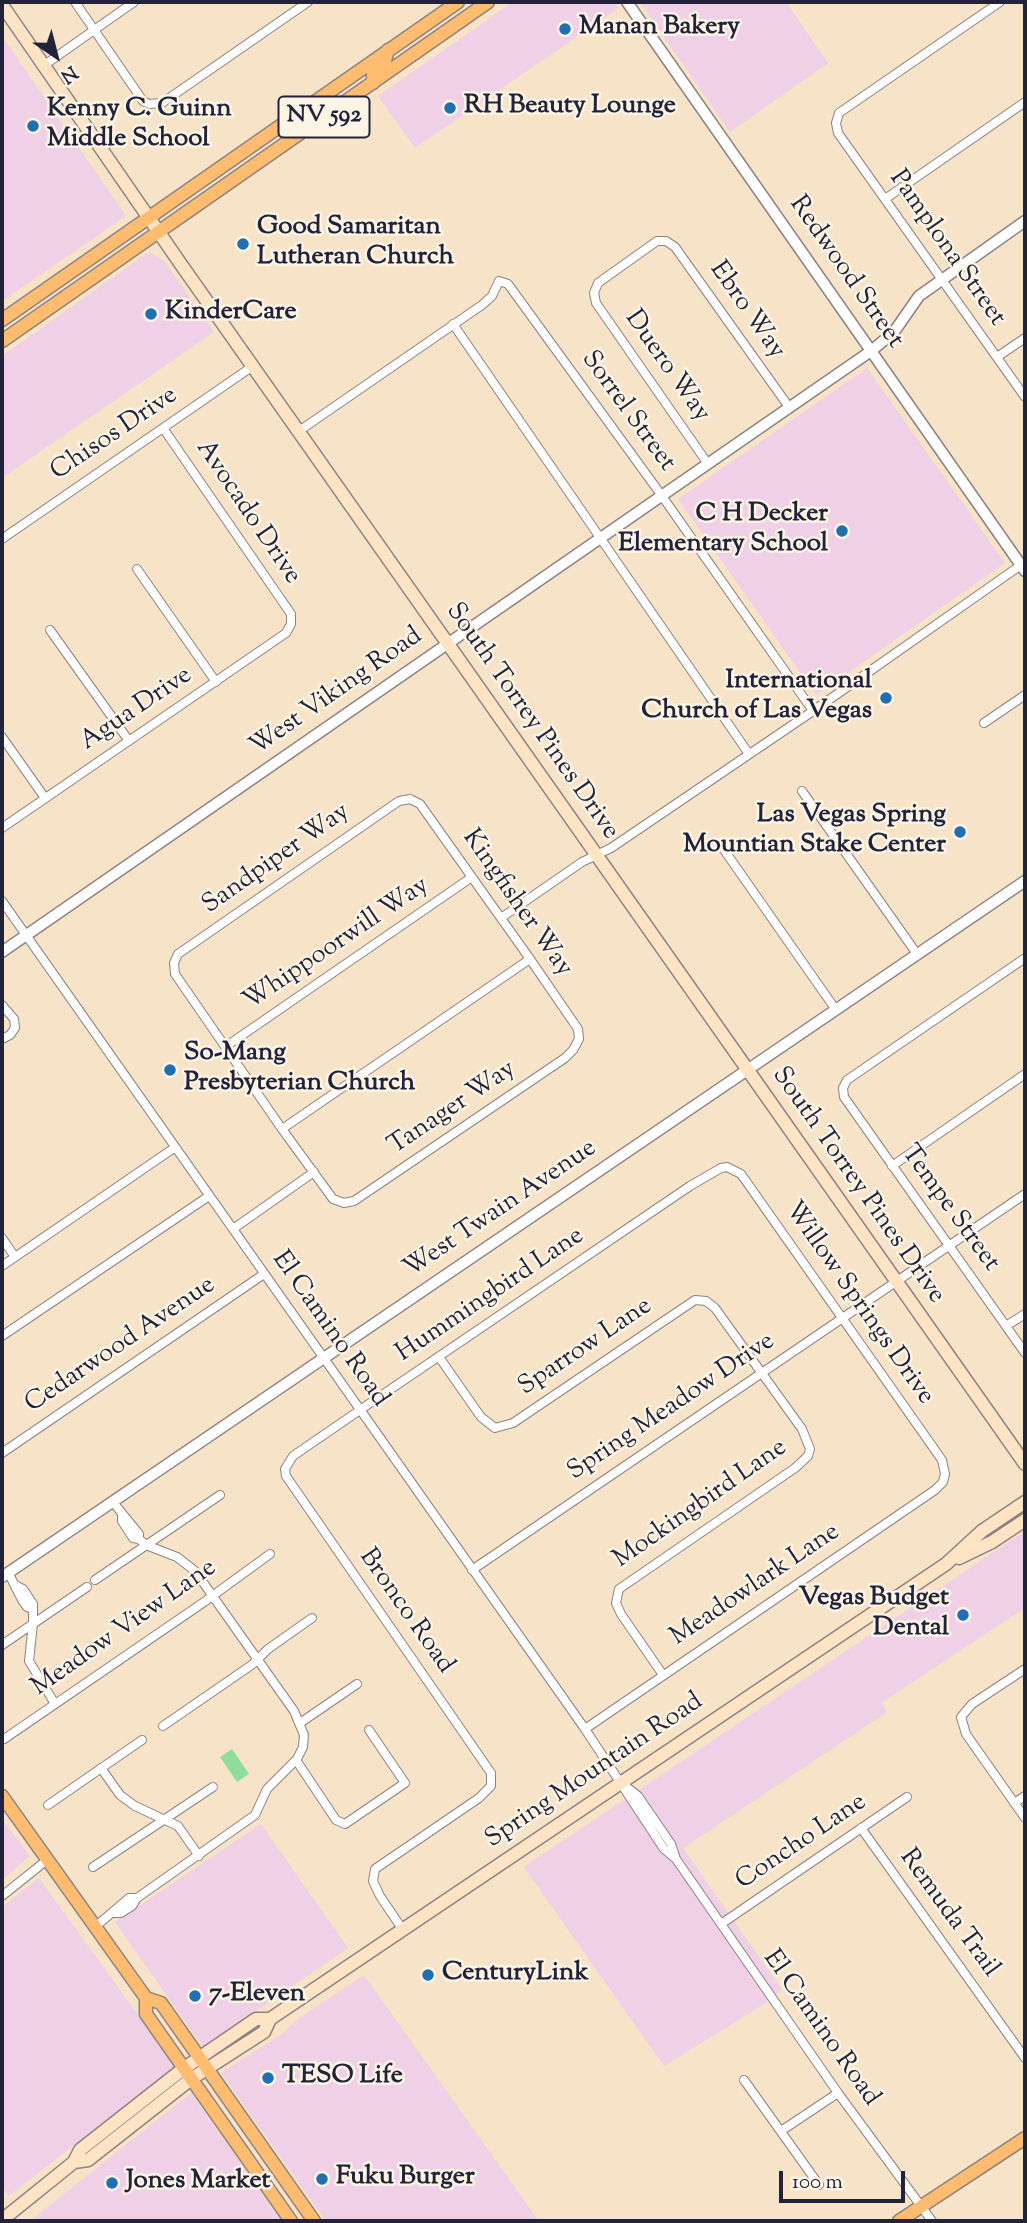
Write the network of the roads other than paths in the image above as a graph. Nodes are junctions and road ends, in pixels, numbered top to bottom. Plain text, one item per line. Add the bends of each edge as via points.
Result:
1 (75, 2) edge
2 (134, 2) edge
3 (308, 2) edge
4 (458, 2) edge
5 (488, 2) edge
6 (627, 2) edge
7 (1000, 2) edge
8 (2, 6) edge
9 (94, 29) junction
10 (388, 50) junction
11 (43, 66) junction
12 (357, 73) junction
13 (373, 83) junction
14 (1025, 103) edge
15 (301, 132) junction
16 (885, 200) junction
17 (149, 218) junction
18 (1025, 221) edge
19 (159, 232) junction
20 (666, 241) joint
21 (942, 279) junction
22 (2, 320) edge
23 (453, 324) junction
24 (1025, 338) edge
25 (2, 341) edge
26 (872, 351) junction
27 (997, 357) junction
28 (253, 366) junction
29 (1025, 397) edge
30 (789, 407) junction
31 (163, 428) junction
32 (299, 431) junction
33 (708, 464) junction
34 (662, 496) junction
35 (600, 538) junction
36 (2, 539) edge
37 (1023, 568) edge
38 (137, 569) dead end
39 (291, 624) joint
40 (50, 629) dead end
41 (448, 644) junction
42 (216, 681) junction
43 (1025, 695) edge
44 (813, 711) junction
45 (984, 723) dead end
46 (2, 737) edge
47 (129, 741) junction
48 (749, 754) junction
49 (802, 791) dead end
50 (45, 798) junction
51 (410, 799) joint
52 (2, 828) edge
53 (722, 847) dead end
54 (597, 855) junction
55 (472, 877) junction
56 (1025, 881) edge
57 (2, 901) edge
58 (501, 918) junction
59 (25, 936) junction
60 (2, 952) edge
61 (917, 954) junction
62 (1025, 958) edge
63 (530, 960) junction
64 (2, 1005) edge
65 (836, 1010) junction
66 (2, 1039) edge
67 (579, 1040) joint
68 (225, 1047) junction
69 (748, 1070) junction
70 (1025, 1074) edge
71 (282, 1129) junction
72 (174, 1148) junction
73 (892, 1166) junction
74 (727, 1167) joint
75 (314, 1172) junction
76 (1025, 1194) edge
77 (209, 1196) junction
78 (233, 1229) junction
79 (2, 1238) edge
80 (949, 1246) junction
81 (15, 1257) junction
82 (2, 1266) edge
83 (264, 1274) junction
84 (896, 1280) junction
85 (1025, 1314) edge
86 (841, 1317) junction
87 (1006, 1326) junction
88 (2, 1336) edge
89 (1025, 1353) edge
90 (439, 1356) junction
91 (323, 1358) junction
92 (761, 1372) junction
93 (360, 1410) junction
94 (2, 1453) edge
95 (1025, 1464) edge
96 (285, 1469) joint
97 (945, 1474) joint
98 (220, 1495) dead end
99 (112, 1501) junction
100 (1025, 1502) edge
101 (1025, 1520) edge
102 (142, 1542) junction
103 (270, 1554) dead end
104 (946, 1564) junction
105 (472, 1570) junction
106 (5, 1575) edge
107 (95, 1580) dead end
108 (86, 1587) dead end
109 (212, 1595) junction
110 (312, 1618) dead end
111 (33, 1623) junction
112 (2, 1645) edge
113 (259, 1658) junction
114 (1025, 1669) edge
115 (663, 1675) junction
116 (357, 1684) dead end
117 (55, 1704) junction
118 (300, 1723) junction
119 (163, 1726) dead end
120 (584, 1729) junction
121 (369, 1730) dead end
122 (4, 1739) edge
123 (142, 1740) dead end
124 (296, 1760) junction
125 (101, 1768) junction
126 (621, 1783) junction
127 (213, 1787) dead end
128 (2, 1796) edge
129 (1025, 1796) edge
130 (907, 1797) dead end
131 (1014, 1803) junction
132 (48, 1805) dead end
133 (1025, 1818) edge
134 (165, 1819) junction
135 (861, 1828) junction
136 (199, 1856) junction
137 (47, 1860) junction
138 (93, 1867) dead end
139 (2, 1896) edge
140 (721, 1924) junction
141 (95, 1927) junction
142 (403, 1930) junction
143 (146, 1998) junction
144 (270, 2019) junction
145 (199, 2058) junction
146 (1025, 2058) edge
147 (208, 2070) junction
148 (187, 2074) junction
149 (744, 2080) dead end
150 (838, 2093) junction
151 (781, 2131) junction
152 (1025, 2138) edge
153 (819, 2185) dead end
154 (921, 2206) junction
155 (4, 2218) edge
156 (291, 2221) edge
157 (314, 2221) edge
158 (899, 2221) edge
159 (932, 2221) edge

1 - 9 street
2 - 9 street
3 - 9 street via 162,103 143,101
4 - 10 main road, NV 592
5 - 13 main road, NV 592
6 - 26 street, Redwood Street
7 - 16 street, Pamplona Street via 839,113 838,133
8 - 11 main road, South Torrey Pines Drive
9 - 11 street
10 - 12 main road, NV 592
10 - 13 main road via 384,64 373,74
11 - 17 main road, South Torrey Pines Drive
12 - 15 main road via 356,84 321,109
12 - 17 main road, NV 592
13 - 15 main road, NV 592
14 - 16 street
15 - 19 main road, NV 592
16 - 21 street, Pamplona Street
17 - 19 main road, South Torrey Pines Drive
17 - 22 main road, NV 592
18 - 21 street, West Viking Road
19 - 25 main road, NV 592
19 - 28 main road, South Torrey Pines Drive
20 - 30 street, Ebro Way via 675,247
20 - 33 street, Duero Way via 657,241 598,283 594,293 596,303
21 - 26 street, West Viking Road via 919,296 894,332
21 - 27 street, Pamplona Street
23 - 32 street
23 - 34 street, Sorrel Street via 492,296 499,281 508,284
23 - 35 street
24 - 27 street
26 - 30 street, West Viking Road
26 - 37 street, Redwood Street
27 - 29 street, Pamplona Street
28 - 31 street, Chisos Drive
28 - 32 main road, South Torrey Pines Drive
30 - 33 street, West Viking Road
31 - 36 street, Chisos Drive
31 - 39 street, Avocado Drive via 291,614
32 - 41 main road, South Torrey Pines Drive
33 - 34 street, West Viking Road
34 - 35 street, West Viking Road
34 - 44 street, Sorrel Street
35 - 41 street, West Viking Road
35 - 48 street
37 - 44 street
38 - 42 street
39 - 42 street, Agua Drive via 286,634
40 - 47 street
41 - 54 main road, South Torrey Pines Drive
41 - 59 street, West Viking Road
42 - 47 street, Agua Drive
43 - 45 street
44 - 48 street
46 - 50 street
47 - 50 street, Agua Drive
48 - 54 street
49 - 61 street
50 - 52 street, Agua Drive
51 - 55 street, Kingfisher Way via 420,804
51 - 68 street, Sandpiper Way via 399,801 178,954 175,974
53 - 65 street
54 - 58 street
54 - 69 main road, South Torrey Pines Drive
55 - 58 street, Kingfisher Way
55 - 68 street, Whippoorwill Way
56 - 61 street, West Twain Avenue
57 - 59 street, El Camino Road
58 - 63 street, Kingfisher Way
59 - 60 street, West Viking Road
59 - 72 street, El Camino Road
61 - 65 street, West Twain Avenue
62 - 73 street, Tempe Street via 847,1080 844,1097
63 - 67 street, Kingfisher Way via 578,1028
63 - 71 street
64 - 66 street via 14,1019 15,1028
65 - 69 street, West Twain Avenue
67 - 75 street, Tanager Way via 554,1065 354,1201 333,1199
68 - 71 street
69 - 84 main road, South Torrey Pines Drive
69 - 91 street, West Twain Avenue
70 - 73 street
71 - 75 street
72 - 77 street, El Camino Road
72 - 81 street
73 - 80 street, Tempe Street
74 - 86 street, Willow Springs Drive via 741,1174
74 - 90 street, Hummingbird Lane via 690,1186
75 - 78 street
76 - 80 street, Spring Meadow Drive
77 - 78 street, El Camino Road
77 - 88 street
78 - 83 street, El Camino Road
79 - 81 street
80 - 84 street, Spring Meadow Drive
80 - 87 street, Tempe Street
81 - 82 street
83 - 91 street, El Camino Road
83 - 94 street, Cedarwood Avenue
84 - 86 street, Spring Meadow Drive
84 - 95 main road, South Torrey Pines Drive
85 - 87 street
86 - 92 street, Spring Meadow Drive
86 - 97 street, Willow Springs Drive via 942,1460
87 - 89 street, Tempe Street
90 - 92 street, Sparrow Lane via 481,1417 495,1428 513,1423 695,1300 715,1308
90 - 93 street, Hummingbird Lane
91 - 93 street, El Camino Road
91 - 99 street, West Twain Avenue
92 - 105 street, Spring Meadow Drive
92 - 115 street, Mockingbird Lane via 802,1429 808,1456 619,1589 616,1603 621,1614
93 - 96 street, Hummingbird Lane via 293,1455
93 - 105 street, El Camino Road
96 - 142 street, Bronco Road via 330,1542 484,1759 492,1780 479,1798 375,1870 376,1889
97 - 115 street, Meadowlark Lane via 935,1490
98 - 102 street
99 - 102 street via 133,1538
99 - 106 street, West Twain Avenue
100 - 104 main road, Spring Mountain Road via 982,1531
101 - 104 main road, Spring Mountain Road
102 - 107 street
102 - 109 street via 177,1557 195,1571
103 - 109 street, Meadow View Lane
104 - 126 main road, Spring Mountain Road
105 - 120 street, El Camino Road
106 - 111 street via 33,1609
108 - 111 street
109 - 113 street
109 - 117 street, Meadow View Lane
110 - 113 street
111 - 112 street
111 - 117 street via 29,1661
113 - 118 street
113 - 119 street
114 - 131 street via 972,1704 961,1717 966,1734
115 - 120 street, Meadowlark Lane
116 - 118 street
117 - 122 street, Meadow View Lane
118 - 124 street via 303,1747
120 - 126 street, El Camino Road
121 - 124 street via 405,1783 345,1824 336,1820
123 - 125 street
124 - 136 street via 267,1789 255,1815
125 - 132 street
125 - 134 street via 120,1795
126 - 140 street, El Camino Road via 638,1796
126 - 142 main road, Spring Mountain Road
127 - 134 street
128 - 137 main road
129 - 131 street
130 - 135 street, Concho Lane
131 - 133 street
134 - 136 street via 178,1826
134 - 138 street
135 - 140 street, Concho Lane
135 - 146 street, Remuda Trail
136 - 141 street via 137,1898 129,1898
137 - 139 street
137 - 141 main road
140 - 150 street, El Camino Road
141 - 143 main road
142 - 144 main road, Spring Mountain Road
143 - 145 main road via 161,2003
143 - 148 main road via 146,2014
144 - 145 main road, Spring Mountain Road via 256,2019
144 - 147 main road, Spring Mountain Road via 264,2032
145 - 147 main road
145 - 148 main road, Spring Mountain Road
147 - 148 main road, Spring Mountain Road
147 - 157 main road
148 - 155 main road, Spring Mountain Road via 88,2160 74,2162
148 - 156 main road
149 - 151 street
150 - 151 street
150 - 154 street, El Camino Road
151 - 153 street
152 - 154 main road
154 - 158 main road
154 - 159 street, El Camino Road

